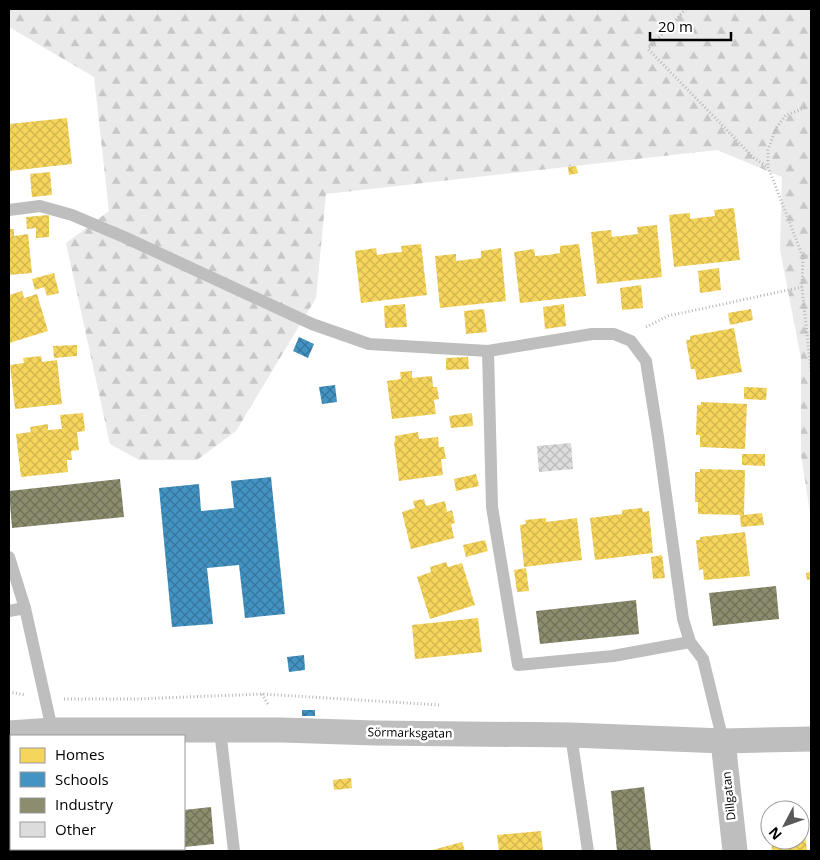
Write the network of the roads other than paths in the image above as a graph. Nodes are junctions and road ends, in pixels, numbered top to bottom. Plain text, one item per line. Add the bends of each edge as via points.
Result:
1 (9, 210) edge
2 (488, 351) junction
3 (9, 557) edge
4 (25, 608) junction
5 (9, 611) edge
6 (690, 642) junction
7 (220, 730) junction
8 (9, 733) edge
9 (53, 733) edge
10 (571, 735) junction
11 (811, 740) edge
12 (723, 741) junction
13 (234, 851) edge
14 (588, 851) edge
15 (735, 851) edge

1 - 2 lane via 40,206 72,215 312,324 369,344
2 - 6 lane via 592,334 614,334 631,341 646,362 683,619
2 - 6 lane via 492,507 518,665 613,656
3 - 4 lane
4 - 5 lane
4 - 9 lane
6 - 12 lane via 703,659
7 - 9 street, Sörmarksgatan
7 - 10 street, Sörmarksgatan
7 - 13 lane
8 - 9 street, Sörmarksgatan
10 - 12 street, Sörmarksgatan
10 - 14 lane
11 - 12 street, Sörmarksgatan
12 - 15 street, Dillgatan

